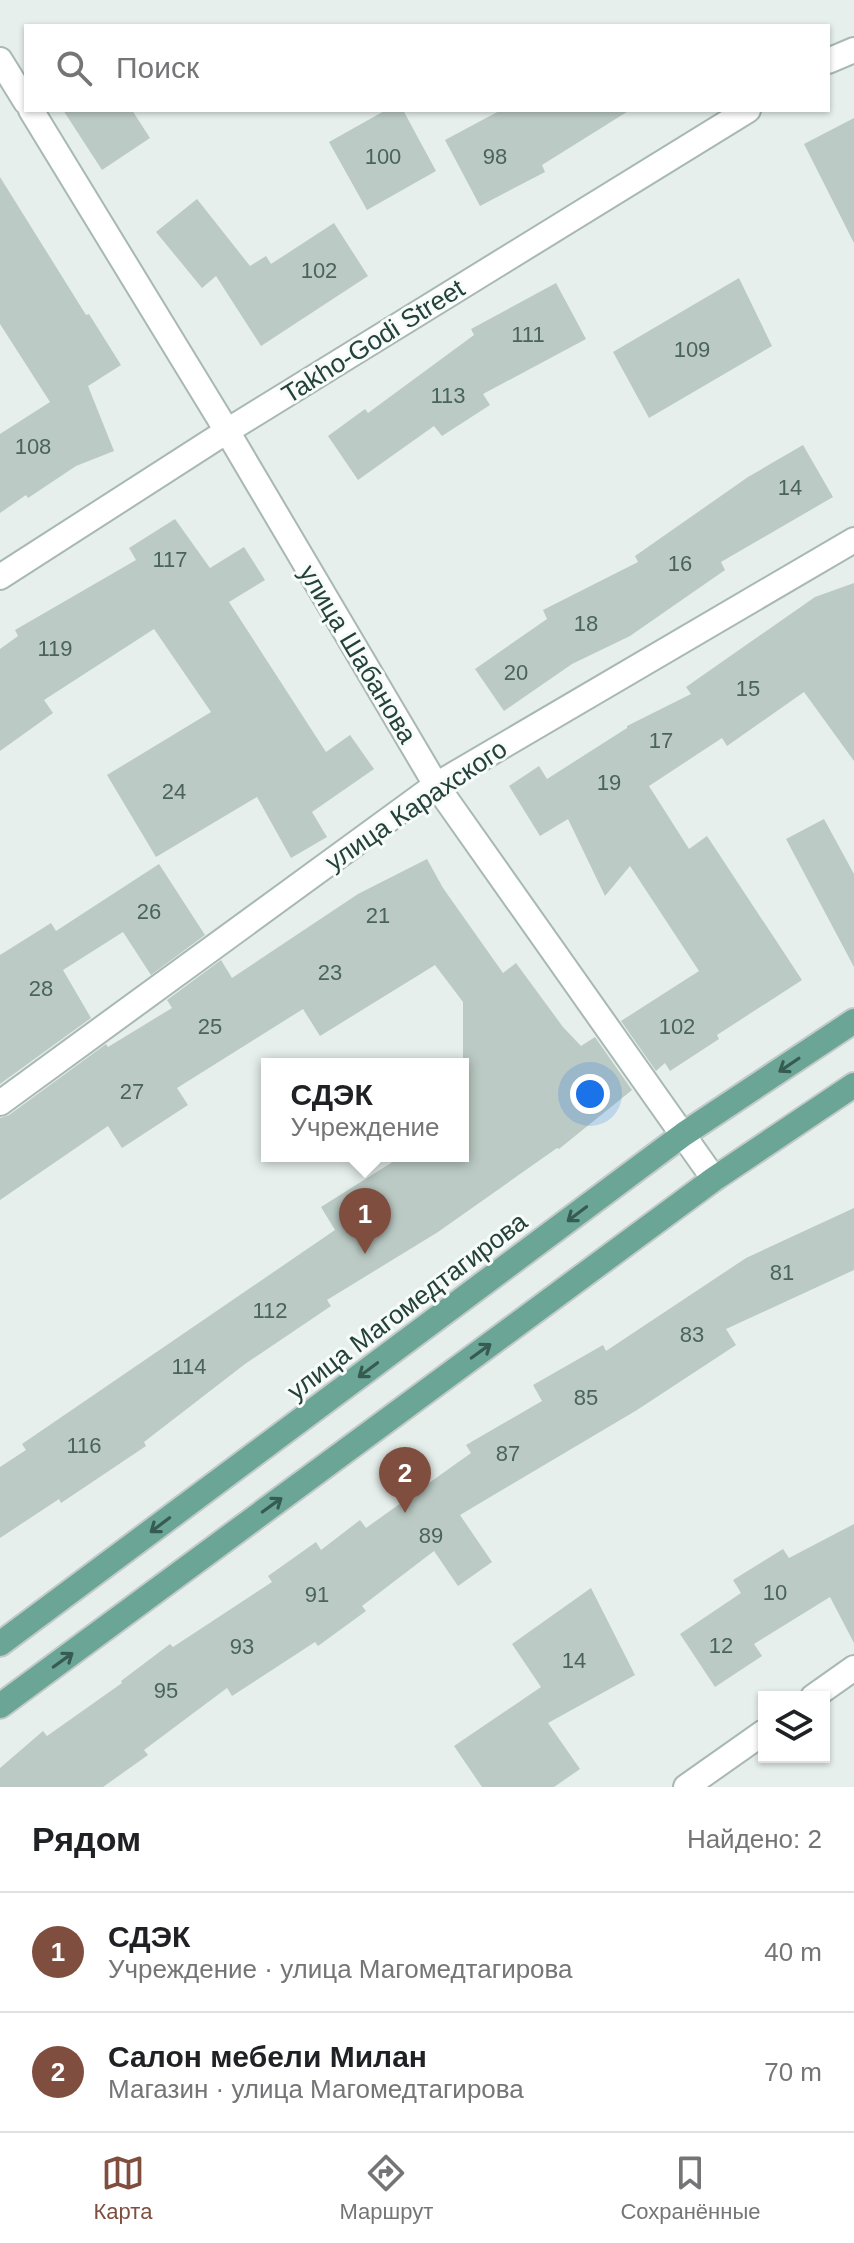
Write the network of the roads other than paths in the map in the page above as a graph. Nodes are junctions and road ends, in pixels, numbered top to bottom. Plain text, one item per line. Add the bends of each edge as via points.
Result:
1 (854, 50) edge
2 (0, 60) edge
3 (830, 60) edge
4 (24, 99) edge
5 (32, 112) edge
6 (745, 112) edge
7 (227, 431) junction
8 (854, 540) edge
9 (0, 577) edge
10 (436, 785) junction
11 (854, 1021) edge
12 (854, 1085) edge
13 (0, 1103) edge
14 (684, 1134) junction
15 (714, 1179) junction
16 (0, 1644) edge
17 (854, 1668) edge
18 (821, 1691) edge
19 (0, 1706) edge
20 (758, 1736) edge
21 (686, 1787) edge

1 - 3 street
2 - 4 street
5 - 7 street, улица Шабанова
6 - 7 street, Takho-Godi Street
7 - 9 street, Takho-Godi Street
7 - 10 street, улица Шабанова
8 - 10 street, улица Карахского
10 - 13 street, улица Карахского
10 - 14 street, улица Шабанова
11 -> 14 main road, улица Магомедтагирова
12 - 15 main road
14 - 15 street, улица Шабанова
14 -> 16 main road, улица Магомедтагирова
19 -> 15 main road
17 - 18 street
20 - 21 street

